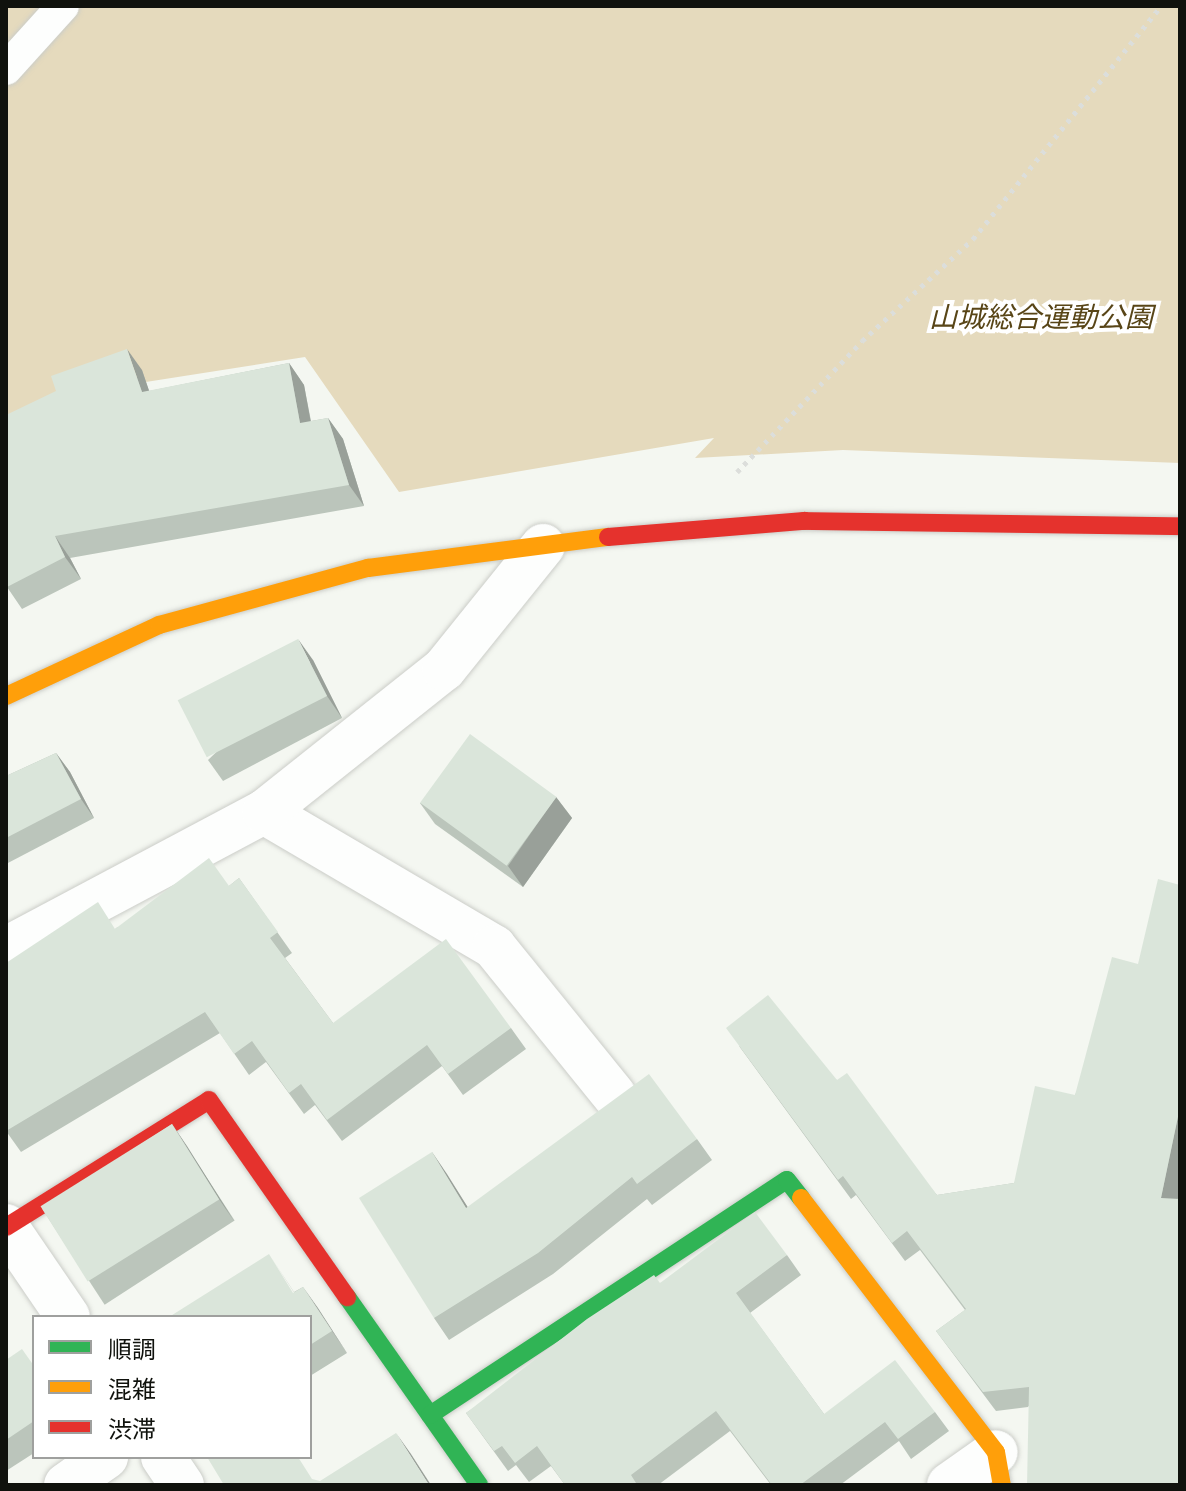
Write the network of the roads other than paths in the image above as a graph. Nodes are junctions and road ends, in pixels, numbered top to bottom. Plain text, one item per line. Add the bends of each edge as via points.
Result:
1 (63, 6) edge
2 (6, 69) edge
3 (1180, 526) edge
4 (543, 546) junction
5 (6, 696) edge
6 (264, 812) junction
7 (6, 949) edge
8 (614, 1095) edge
9 (6, 1226) edge
10 (67, 1315) edge
11 (430, 1415) junction
12 (103, 1459) edge
13 (164, 1459) edge
14 (999, 1468) edge
15 (66, 1485) edge
16 (182, 1485) edge
17 (479, 1485) edge
18 (949, 1485) edge

1 - 2 lane
3 - 4 street via 804,521
4 - 5 street via 368,568 246,596 79,658
4 - 6 street via 444,669
6 - 7 street
6 - 8 street via 494,947
9 - 10 street
9 - 11 street via 209,1100
11 - 14 street via 787,1180
11 - 17 street
12 - 15 street
13 - 16 street
14 - 18 street

